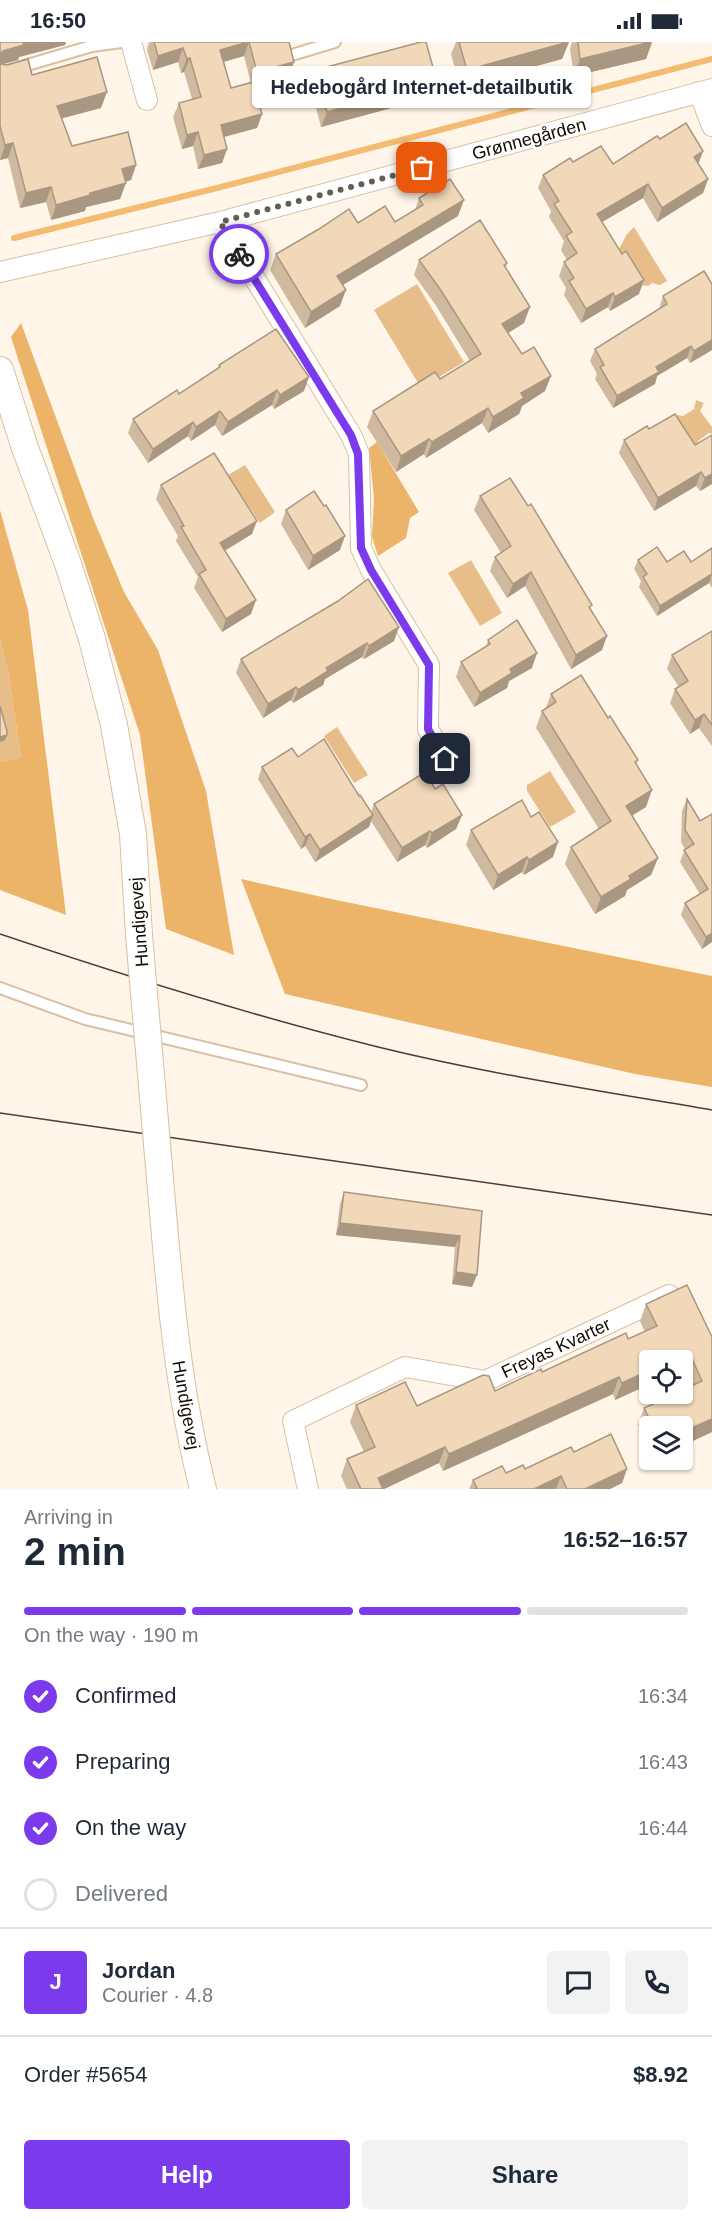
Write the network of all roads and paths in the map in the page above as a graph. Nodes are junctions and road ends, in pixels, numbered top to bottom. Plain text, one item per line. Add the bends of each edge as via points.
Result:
1 (121, 42) edge
2 (131, 42) edge
3 (335, 42) edge
4 (295, 54) edge
5 (0, 73) edge
6 (705, 90) edge
7 (147, 100) dead end
8 (712, 126) edge
9 (220, 222) junction
10 (0, 272) edge
11 (0, 370) edge
12 (445, 759) dead end
13 (0, 988) edge
14 (361, 1085) dead end
15 (680, 1289) edge
16 (203, 1489) edge
17 (308, 1489) edge

1 - 5 lane via 92,46
2 - 7 street
3 - 4 lane
6 - 8 street, Grønnegården
6 - 9 street, Grønnegården
9 - 10 street, Grønnegården
9 - 12 street via 355,444 361,548 429,665 428,729
11 - 16 street, Hundigevej, bridge via 68,564 114,725 133,834 173,1326
13 - 14 lane via 86,1019
15 - 17 street, Freyas Kvarter via 486,1381 405,1367 294,1421

